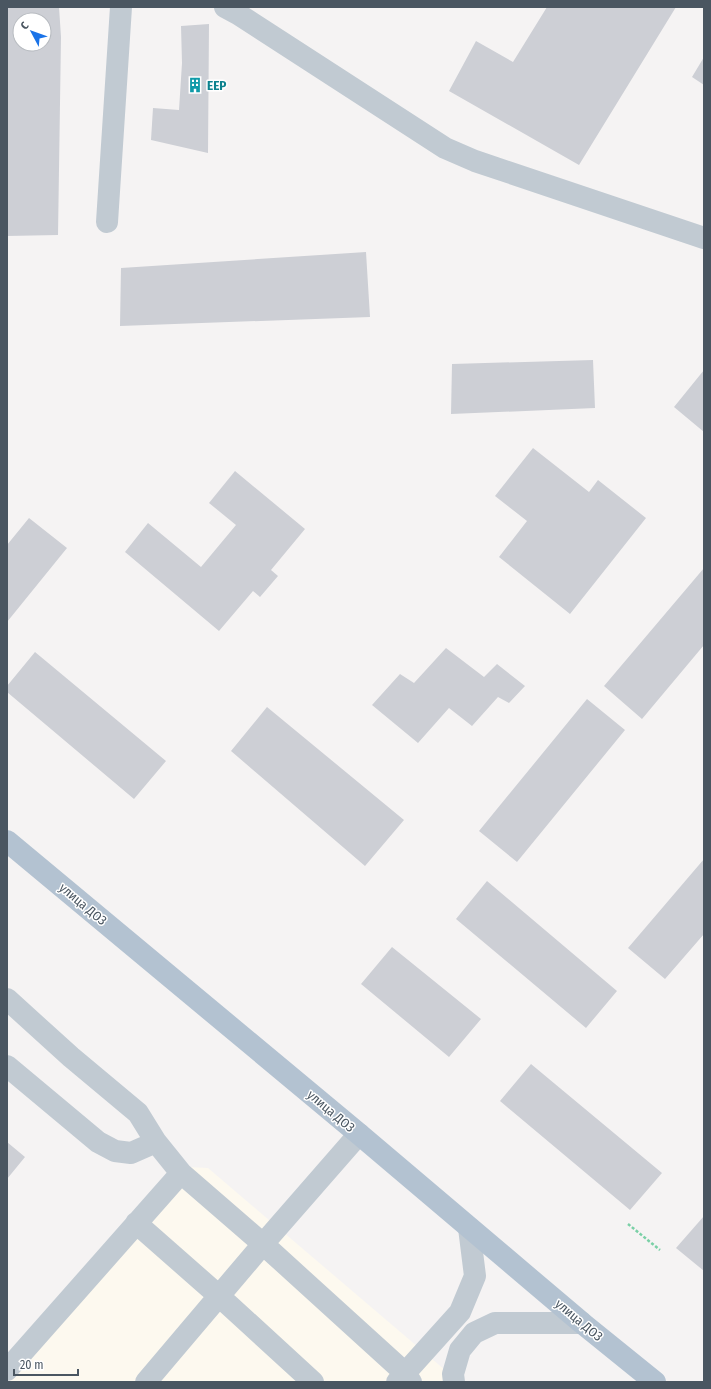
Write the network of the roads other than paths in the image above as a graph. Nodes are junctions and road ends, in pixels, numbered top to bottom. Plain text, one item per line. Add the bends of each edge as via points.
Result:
1 (121, 7) edge
2 (225, 7) edge
3 (107, 222) dead end
4 (704, 238) edge
5 (7, 841) edge
6 (7, 999) edge
7 (7, 1066) edge
8 (359, 1134) junction
9 (156, 1142) junction
10 (181, 1173) junction
11 (136, 1223) junction
12 (469, 1228) junction
13 (263, 1244) junction
14 (219, 1296) junction
15 (582, 1323) junction
16 (7, 1370) edge
17 (404, 1379) edge
18 (146, 1382) edge
19 (313, 1382) edge
20 (454, 1382) edge
21 (655, 1382) edge

1 - 3 lane
2 - 4 lane via 445,148 476,162
5 - 8 main road, улица ДОЗ
6 - 9 lane via 138,1113
7 - 9 lane via 98,1142 115,1151 131,1153
8 - 12 main road, улица ДОЗ
8 - 13 lane
9 - 10 lane
10 - 11 lane
10 - 13 lane
11 - 14 lane
11 - 16 lane
12 - 15 main road, улица ДОЗ
12 - 17 lane via 475,1276 460,1312
13 - 14 lane
13 - 17 lane
14 - 18 lane
14 - 19 lane
15 - 20 lane via 495,1323 474,1333 460,1350 453,1374
15 - 21 main road, улица ДОЗ

